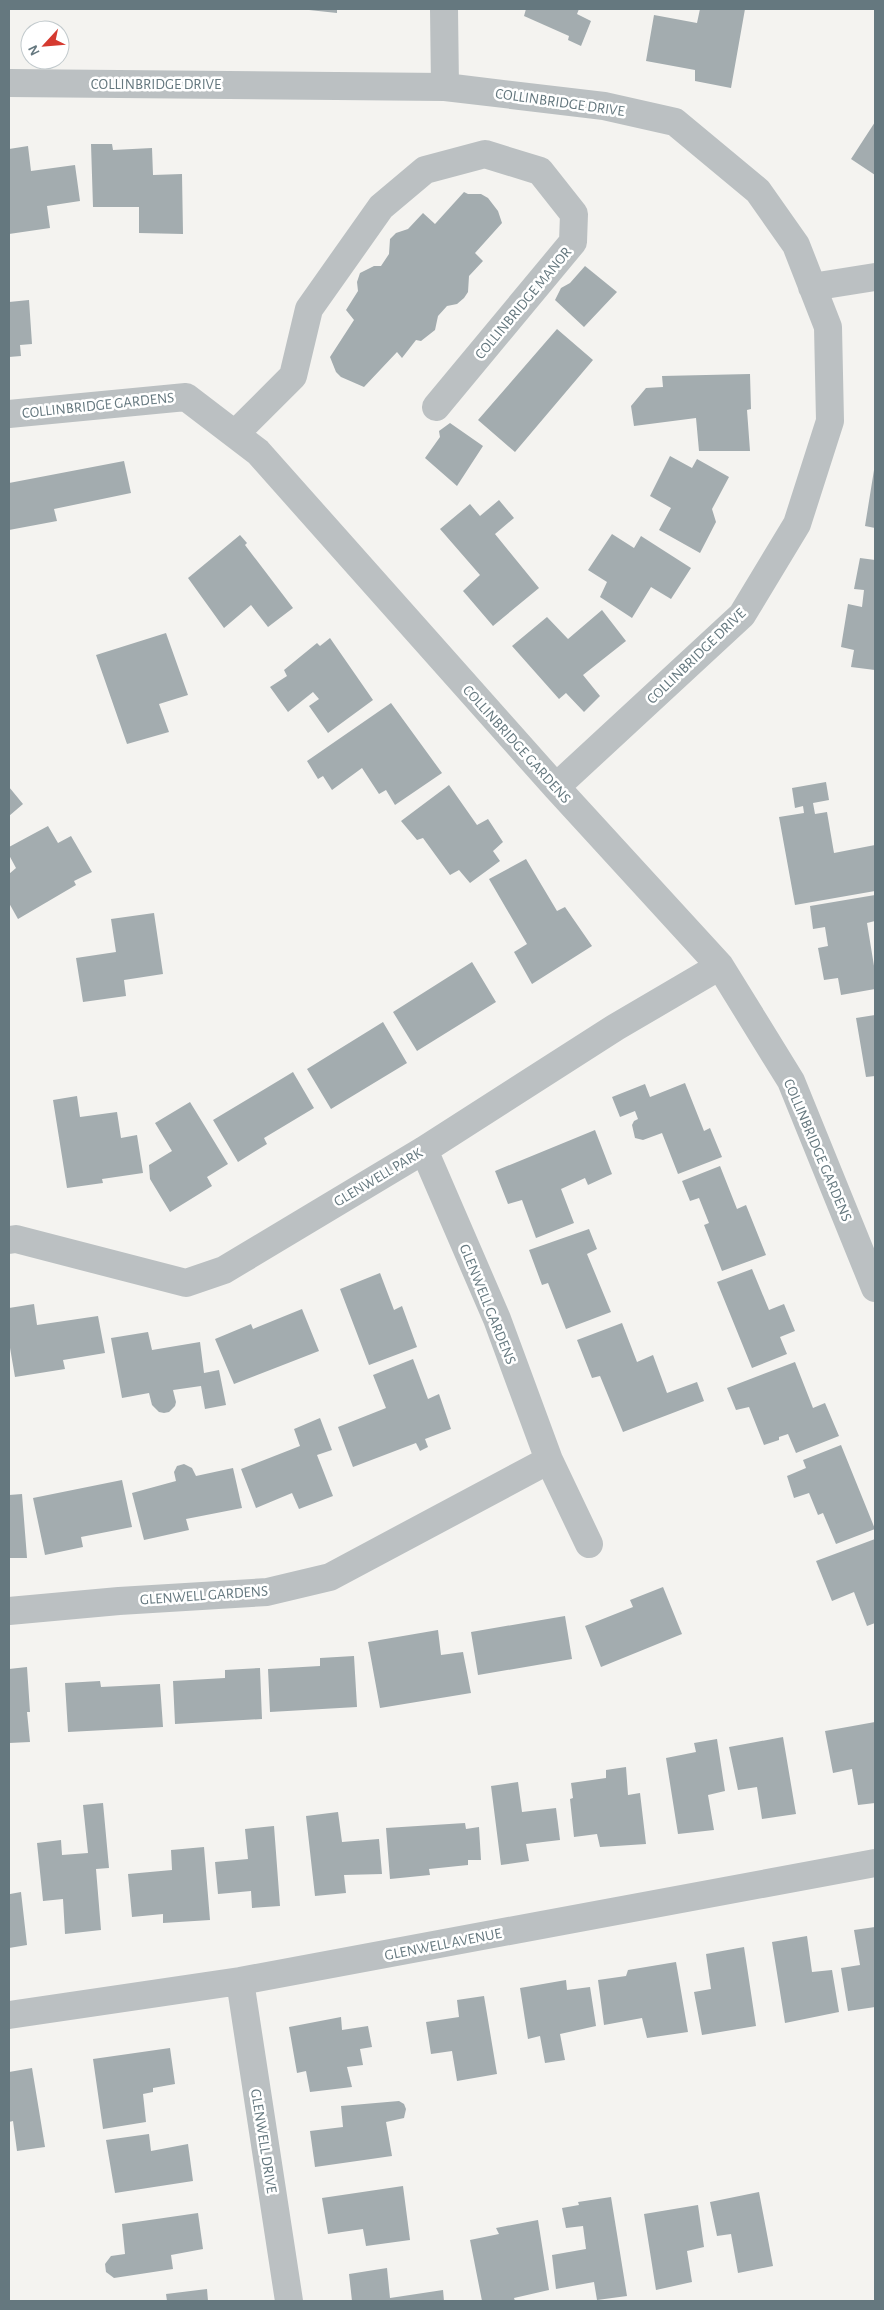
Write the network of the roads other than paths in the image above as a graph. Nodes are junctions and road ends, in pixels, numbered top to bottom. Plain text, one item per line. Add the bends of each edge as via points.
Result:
1 (444, 9) edge
2 (9, 83) edge
3 (445, 87) junction
4 (875, 277) edge
5 (812, 287) junction
6 (436, 407) dead end
7 (9, 414) edge
8 (235, 434) junction
9 (556, 788) junction
10 (720, 966) junction
11 (424, 1150) junction
12 (9, 1240) edge
13 (875, 1288) edge
14 (549, 1460) junction
15 (589, 1544) dead end
16 (9, 1611) edge
17 (875, 1863) edge
18 (240, 1981) junction
19 (9, 2015) edge
20 (289, 2301) edge

1 - 3 street
2 - 3 street, COLLINBRIDGE DRIVE
3 - 5 street, COLLINBRIDGE DRIVE via 604,106 675,122 758,191 796,245
4 - 5 street
5 - 9 street, COLLINBRIDGE DRIVE via 828,327 830,421 797,524 742,615
6 - 8 street, COLLINBRIDGE MANOR via 574,242 574,214 540,171 485,154 425,170 381,207 309,309 293,376
7 - 8 street, COLLINBRIDGE GARDENS via 186,397
8 - 9 street, COLLINBRIDGE GARDENS via 258,452
9 - 10 street, COLLINBRIDGE GARDENS
10 - 11 street, GLENWELL PARK via 616,1027
10 - 13 street, COLLINBRIDGE GARDENS via 791,1081
11 - 12 street, GLENWELL PARK via 224,1270 186,1283 16,1239
11 - 14 street, GLENWELL GARDENS via 496,1319
14 - 15 street, GLENWELL GARDENS
14 - 16 street, GLENWELL GARDENS via 330,1577 267,1592
17 - 18 street, GLENWELL AVENUE
18 - 19 street, GLENWELL AVENUE
18 - 20 street, GLENWELL DRIVE

